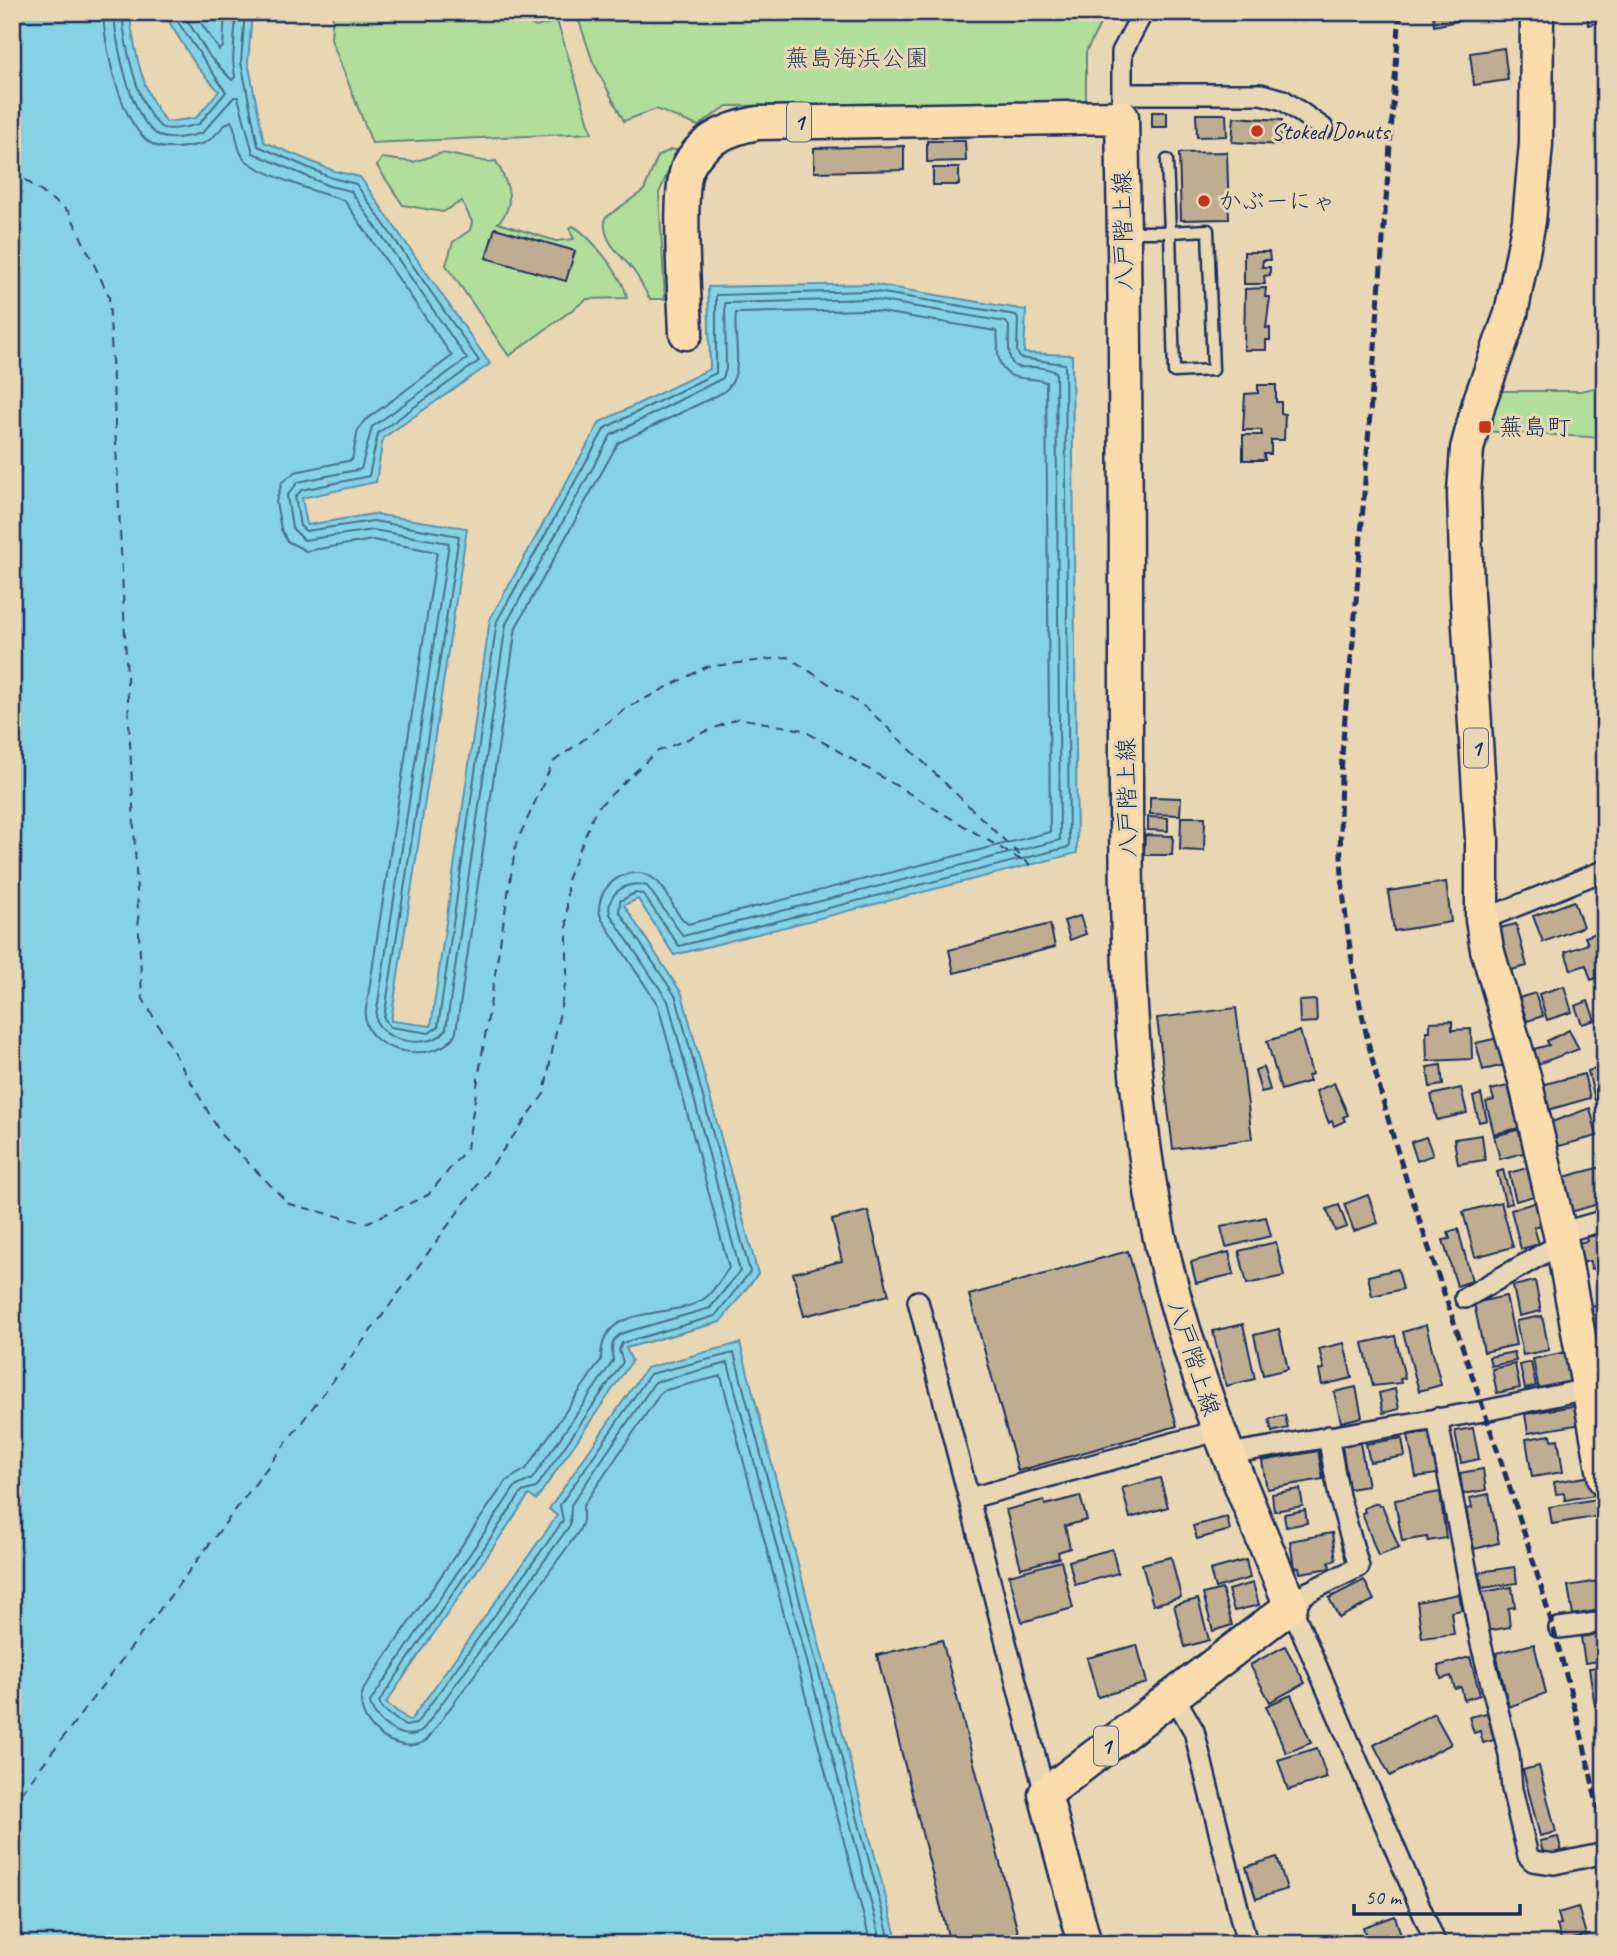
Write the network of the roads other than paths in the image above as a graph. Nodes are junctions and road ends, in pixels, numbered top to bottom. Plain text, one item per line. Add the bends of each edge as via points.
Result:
1 (1143, 12) edge
2 (1537, 12) edge
3 (1122, 105) junction
4 (1323, 128) dead end
5 (1167, 160) dead end
6 (1170, 232) junction
7 (1123, 233) junction
8 (686, 332) dead end
9 (1605, 870) edge
10 (1482, 920) junction
11 (1605, 1220) edge
12 (1561, 1238) junction
13 (1465, 1298) dead end
14 (918, 1301) dead end
15 (1596, 1387) edge
16 (1437, 1418) junction
17 (1328, 1436) junction
18 (1222, 1443) junction
19 (1605, 1480) edge
20 (970, 1497) junction
21 (1291, 1606) junction
22 (1605, 1622) edge
23 (1559, 1628) dead end
24 (1173, 1694) junction
25 (1045, 1794) junction
26 (1605, 1853) edge
27 (1085, 1944) edge
28 (1247, 1944) edge
29 (1436, 1944) edge

1 - 3 street via 1122,52
2 - 10 main road, 1 via 1536,144 1529,221 1511,314 1467,449 1464,492
3 - 4 street via 1261,94 1283,100
3 - 7 main road, 八戸階上線
3 - 8 main road, 1 via 758,123 722,133 696,153 683,179
5 - 6 lane
6 - 6 lane via 1208,230 1213,370 1174,372
6 - 7 lane
7 - 18 main road, 八戸階上線 via 1133,1048 1156,1218 1175,1305
9 - 10 street
10 - 12 main road, 1
11 - 12 street
12 - 13 street
12 - 15 main road, 1
14 - 20 street
15 - 16 street
15 - 19 main road, 1
16 - 17 street
16 - 26 street via 1528,1856 1555,1864
17 - 18 street
17 - 21 street via 1359,1567 1308,1592
18 - 20 street
18 - 21 main road, 八戸階上線
20 - 25 street
21 - 24 main road, 1
21 - 29 street
22 - 23 street
24 - 25 main road, 1
24 - 28 street via 1194,1731
25 - 27 main road

